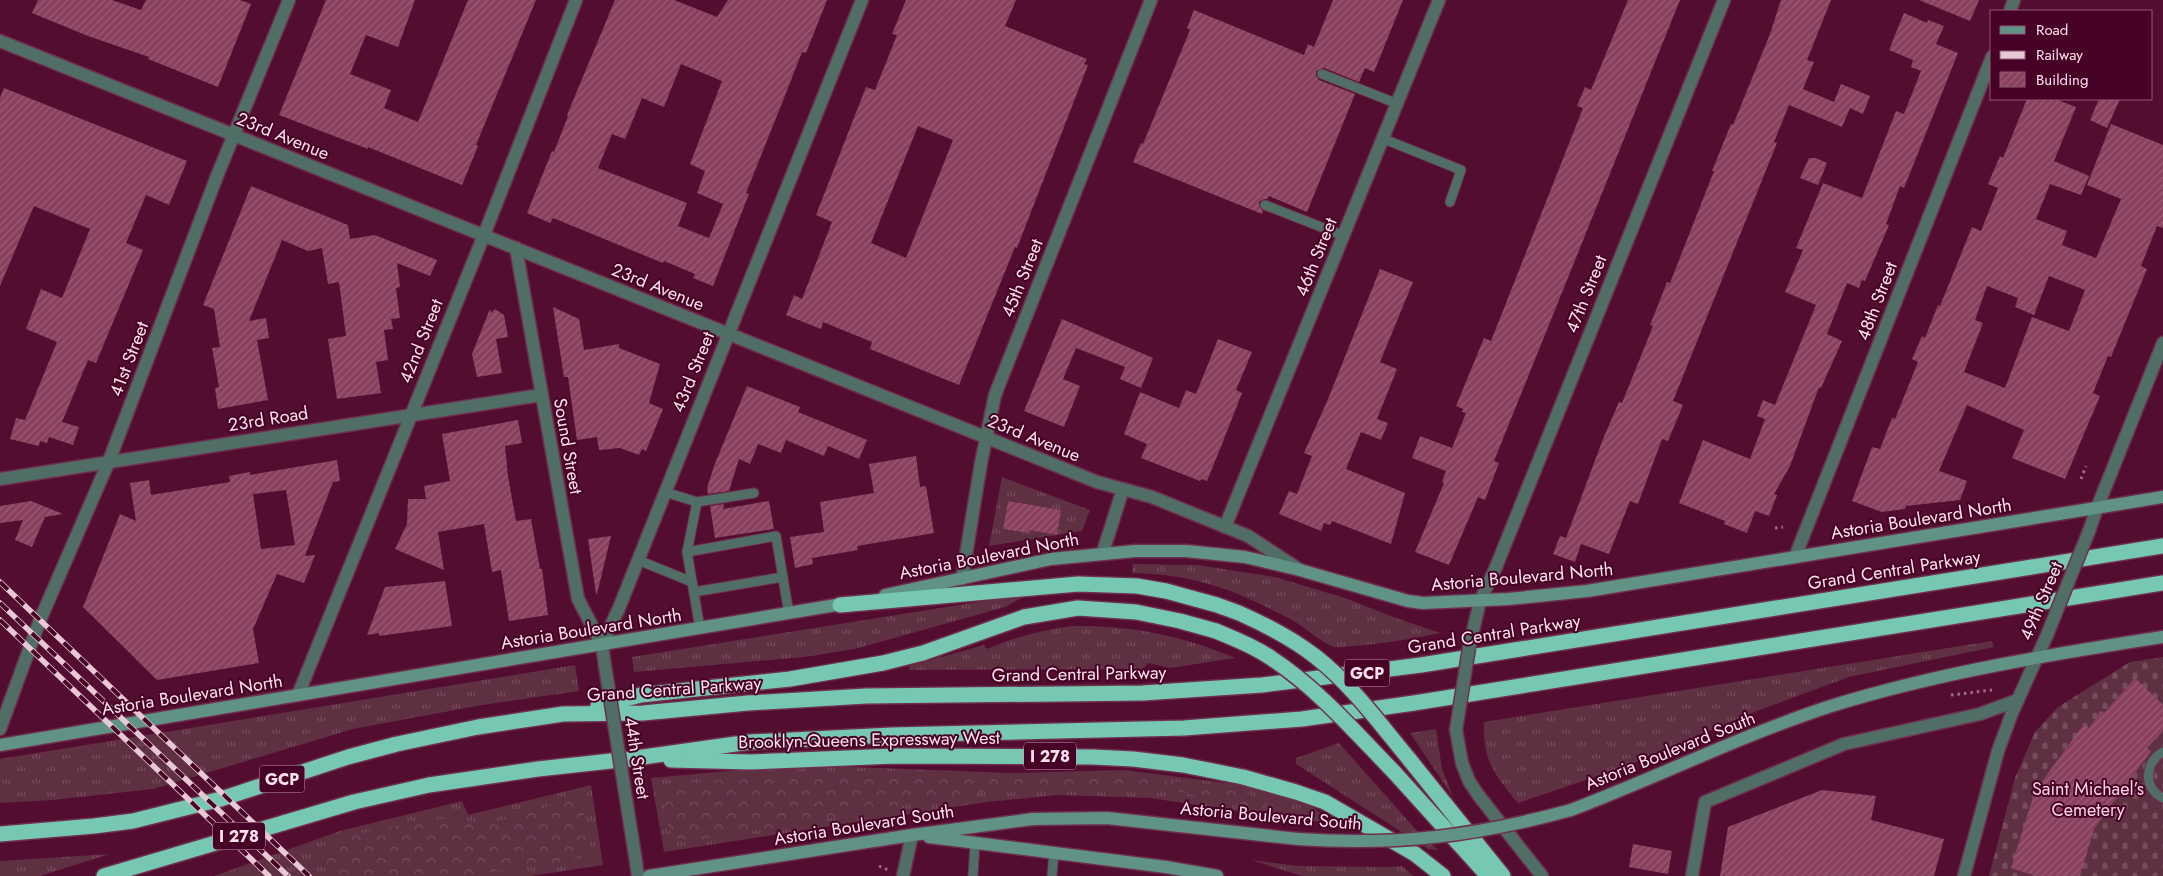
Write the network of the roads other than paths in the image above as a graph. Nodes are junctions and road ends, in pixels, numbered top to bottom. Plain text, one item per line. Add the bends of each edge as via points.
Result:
1 (289, 0) edge
2 (576, 0) edge
3 (862, 0) edge
4 (1151, 0) edge
5 (1440, 0) edge
6 (1724, 0) edge
7 (0, 40) edge
8 (1990, 62) edge
9 (1322, 74) dead end
10 (1398, 104) junction
11 (234, 135) junction
12 (1384, 139) junction
13 (1450, 202) dead end
14 (1265, 205) dead end
15 (484, 235) junction
16 (1344, 236) junction
17 (516, 248) junction
18 (728, 333) junction
19 (2163, 343) edge
20 (541, 395) junction
21 (411, 415) junction
22 (986, 438) junction
23 (109, 461) junction
24 (0, 480) edge
25 (1123, 489) junction
26 (665, 492) junction
27 (754, 493) dead end
28 (2163, 497) edge
29 (697, 502) junction
30 (2097, 508) junction
31 (1225, 527) junction
32 (2163, 546) edge
33 (687, 552) junction
34 (1103, 552) junction
35 (1795, 557) junction
36 (638, 560) junction
37 (1300, 570) junction
38 (783, 577) junction
39 (962, 579) junction
40 (692, 582) junction
41 (2163, 583) edge
42 (694, 592) junction
43 (1480, 601) junction
44 (840, 605) junction
45 (789, 614) junction
46 (700, 629) junction
47 (2163, 637) edge
48 (602, 645) junction
49 (2035, 659) junction
50 (298, 695) junction
51 (2018, 700) junction
52 (563, 714) junction
53 (0, 729) edge
54 (0, 745) edge
55 (2163, 752) edge
56 (629, 759) junction
57 (2163, 798) edge
58 (0, 834) edge
59 (912, 835) junction
60 (975, 843) junction
61 (1054, 852) junction
62 (1165, 871) edge
63 (104, 876) edge
64 (638, 876) edge
65 (649, 876) edge
66 (903, 876) edge
67 (973, 876) edge
68 (1052, 876) edge
69 (1217, 876) edge
70 (1443, 876) edge
71 (1488, 876) edge
72 (1503, 876) edge
73 (1542, 876) edge
74 (1692, 876) edge
75 (1964, 876) edge

1 - 11 street, 41st Street
2 - 15 street, 42nd Street
3 - 18 street, 43rd Street
4 - 22 street, 45th Street via 995,395
5 - 10 street, 46th Street
6 - 43 street, 47th Street
7 - 11 street, 23rd Avenue
8 - 35 street, 48th Street
9 - 10 lane
10 - 12 street, 46th Street
11 - 15 street, 23rd Avenue
11 - 23 street, 41st Street
12 - 13 lane via 1461,170
12 - 16 street, 46th Street
14 - 16 lane
15 - 17 street, 23rd Avenue
15 - 21 street, 42nd Street
16 - 31 street, 46th Street
17 - 18 street, 23rd Avenue
17 - 20 street, Sound Street
18 - 22 street, 23rd Avenue
18 - 26 street, 43rd Street
19 - 30 street, 49th Street
20 - 21 street, 23rd Road
20 - 48 street, Sound Street via 578,599
21 - 23 street, 23rd Road
21 - 50 street, 42nd Street
22 - 25 street, 23rd Avenue via 1097,482
22 - 39 street, 45th Street
23 - 24 street, 23rd Road
23 - 53 street, 41st Street via 40,620
25 - 31 street, 23rd Avenue via 1152,497
25 - 34 street
26 - 29 lane
26 - 36 street, 43rd Street
27 - 29 lane
28 - 30 main road, Astoria Boulevard North
29 - 33 lane
30 - 35 main road, Astoria Boulevard North
30 - 49 street, 49th Street, bridge
31 - 37 street, 23rd Avenue via 1248,536
32 - 52 highway, Grand Central Parkway / GCP via 1421,665 1262,685 1153,693 875,696 643,713
33 - 38 lane via 716,550 776,536
33 - 40 lane
34 - 37 main road, Astoria Boulevard North via 1205,552
34 - 39 main road, Astoria Boulevard North via 1051,559
35 - 43 main road, Astoria Boulevard North via 1587,591
36 - 40 lane
36 - 48 street, 43rd Street
37 - 43 main road, Astoria Boulevard North via 1408,601
38 - 42 lane
38 - 45 lane
39 - 44 main road, Astoria Boulevard North
40 - 42 lane
41 - 56 highway, GCP via 1302,719 1155,730 750,742
42 - 46 lane
43 - 73 street, bridge via 1456,730 1462,763 1479,796
44 - 45 main road, Astoria Boulevard North
44 - 72 highway, bridge via 1078,584 1137,586 1166,591 1238,613 1268,626 1316,657 1357,696
45 - 46 main road, Astoria Boulevard North
46 - 48 main road, Astoria Boulevard North
47 - 49 main road, Astoria Boulevard South
48 - 50 main road, Astoria Boulevard North
48 - 64 street, 44th Street, bridge
49 - 51 street, 49th Street
49 - 59 main road, Astoria Boulevard South, bridge via 1909,685 1831,706 1571,810 1457,836 1374,842 1298,840 1148,822 1066,817
50 - 54 main road, Astoria Boulevard North
51 - 74 street via 1980,714 1844,744 1705,802
51 - 75 street, 49th Street via 1998,751
52 - 58 highway, Grand Central Parkway / GCP via 397,744 221,799 133,820
52 - 71 highway, bridge via 641,695 790,679 883,663 923,653 1024,617 1062,610 1097,608 1136,612 1216,631 1251,646 1291,673 1394,772
55 - 57 lane via 2154,758 2148,775 2153,791
56 - 63 highway, I 278 via 482,776 396,792 305,815
56 - 70 highway, Brooklyn-Queens Expressway West / I 278 via 751,762 886,756 1093,757 1183,766 1243,777 1325,802 1408,849
59 - 60 main road
59 - 65 main road, Astoria Boulevard South
59 - 66 street
60 - 61 main road
60 - 67 lane
61 - 62 main road
61 - 68 lane
62 - 69 main road

